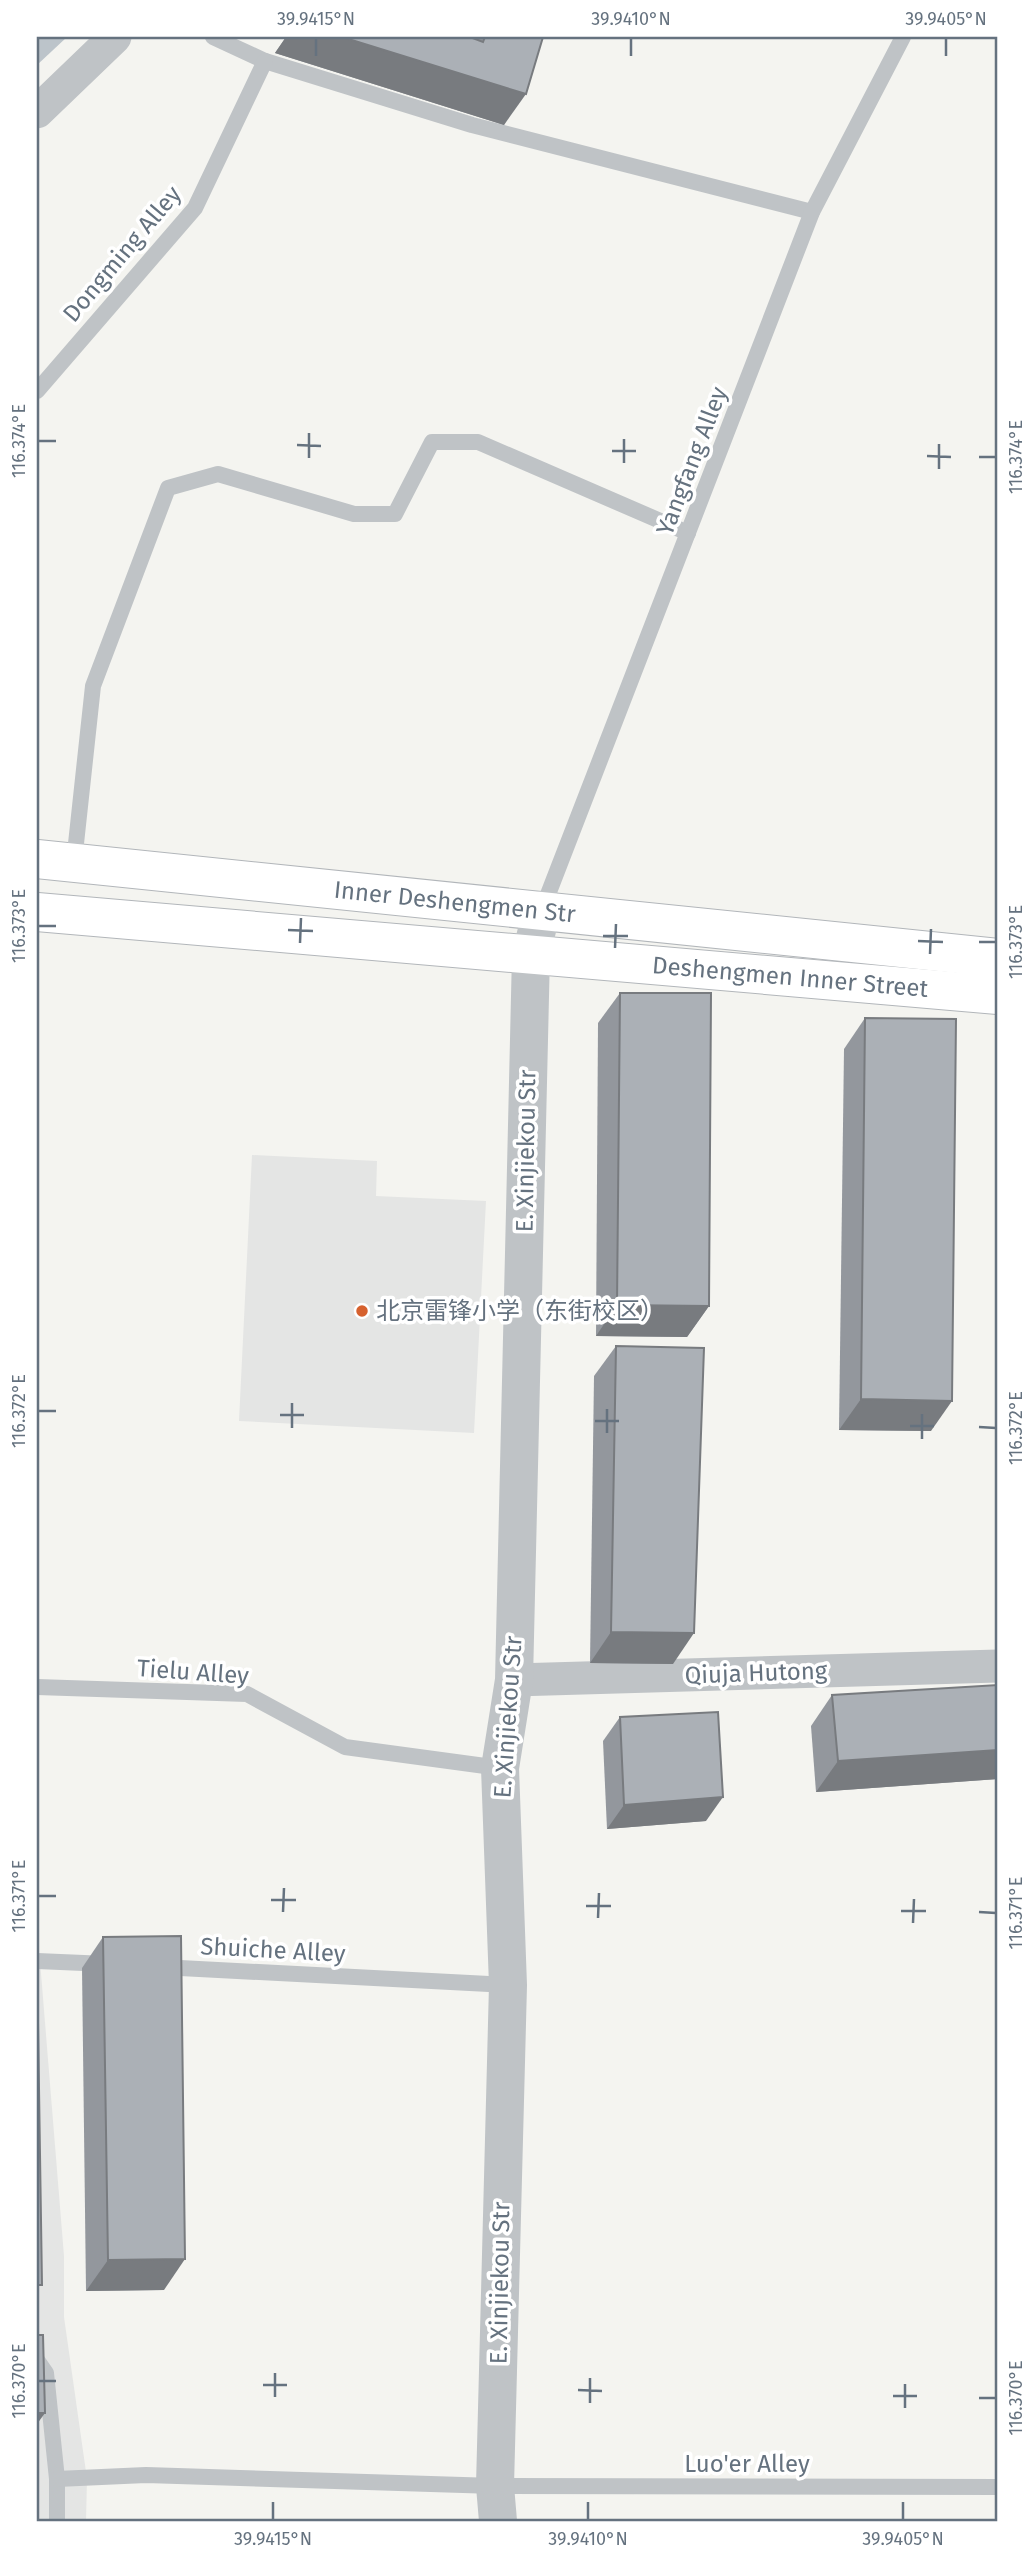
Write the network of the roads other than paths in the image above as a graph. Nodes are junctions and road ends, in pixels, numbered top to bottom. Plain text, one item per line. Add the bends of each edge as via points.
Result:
1 (115, 37) edge
2 (213, 37) edge
3 (903, 37) edge
4 (265, 61) junction
5 (37, 112) edge
6 (812, 212) junction
7 (37, 391) edge
8 (688, 533) junction
9 (37, 859) edge
10 (74, 862) junction
11 (542, 910) junction
12 (37, 912) edge
13 (531, 954) junction
14 (998, 958) edge
15 (998, 995) edge
16 (998, 1666) edge
17 (514, 1680) junction
18 (37, 1687) edge
19 (500, 1768) junction
20 (37, 1961) edge
21 (122, 1965) edge
22 (150, 1967) edge
23 (508, 1985) junction
24 (37, 2360) edge
25 (57, 2479) junction
26 (998, 2487) edge
27 (497, 2504) edge
28 (57, 2521) edge

1 - 5 street
2 - 4 lane
3 - 6 lane, Yangfang Alley
4 - 6 lane via 472,125
4 - 7 lane, Dongming Alley via 195,208
6 - 8 lane, Yangfang Alley
8 - 10 lane via 478,442 432,442 395,514 354,513 218,474 168,488 93,686
8 - 11 lane, Yangfang Alley
9 - 10 main road, Inner Deshengmen Str
10 - 11 main road, Inner Deshengmen Str
11 - 13 street, E. Xinjiekou Str
11 - 14 main road, Inner Deshengmen Str
12 - 13 main road, Deshengmen Inner Street
13 - 15 main road, Deshengmen Inner Street
13 - 17 street, E. Xinjiekou Str
16 - 17 street, Qiuja Hutong
17 - 19 street, E. Xinjiekou Str
18 - 19 lane, Tielu Alley via 247,1694 345,1746
19 - 23 street, E. Xinjiekou Str
20 - 21 lane
22 - 23 lane, Shuiche Alley
23 - 27 street, E. Xinjiekou Str
24 - 25 lane via 46,2374
25 - 27 lane, Luo'er Alley via 146,2475
25 - 28 lane
26 - 27 lane, Luo'er Alley

